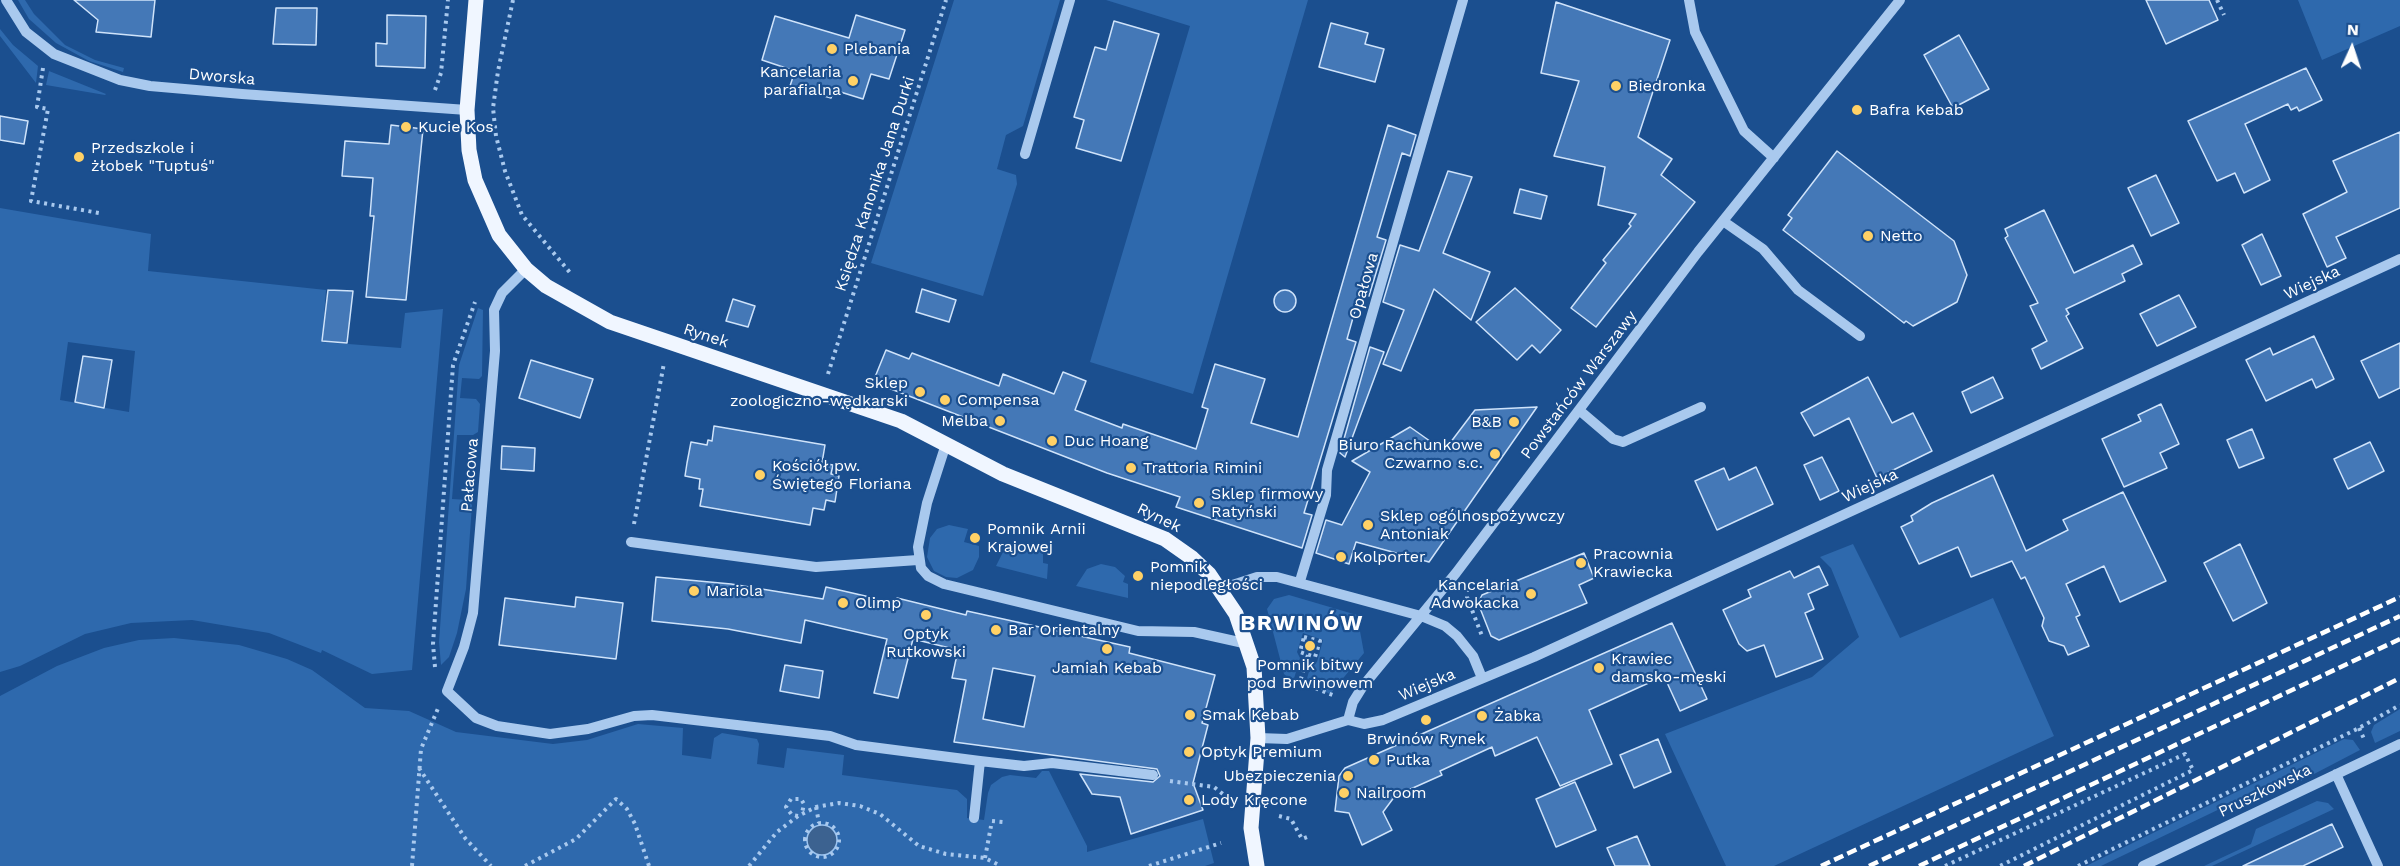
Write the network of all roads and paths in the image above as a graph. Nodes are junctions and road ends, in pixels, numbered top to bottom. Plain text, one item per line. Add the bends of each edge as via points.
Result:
1 (6, 0) edge
2 (448, 0) edge
3 (476, 0) edge
4 (513, 0) edge
5 (946, 0) edge
6 (1070, 0) edge
7 (1463, 0) edge
8 (1689, 0) edge
9 (1900, 0) edge
10 (2217, 0) edge
11 (2224, 15) dead end
12 (44, 64) dead end
13 (435, 91) dead end
14 (467, 110) junction
15 (1025, 154) dead end
16 (1774, 158) junction
17 (99, 213) dead end
18 (1723, 221) junction
19 (2400, 259) edge
20 (526, 269) junction
21 (578, 279) dead end
22 (476, 300) dead end
23 (1860, 336) dead end
24 (665, 358) dead end
25 (827, 375) dead end
26 (1701, 406) dead end
27 (1579, 410) junction
28 (946, 444) junction
29 (631, 542) joint
30 (918, 560) junction
31 (1300, 581) junction
32 (1470, 582) dead end
33 (1220, 589) junction
34 (1421, 616) junction
35 (1248, 644) junction
36 (1487, 644) dead end
37 (1308, 655) junction
38 (1482, 678) junction
39 (447, 691) junction
40 (1335, 696) dead end
41 (2400, 705) edge
42 (1348, 720) junction
43 (428, 728) dead end
44 (1258, 738) junction
45 (2400, 744) edge
46 (980, 761) junction
47 (419, 768) junction
48 (2336, 774) junction
49 (1153, 775) joint
50 (1229, 799) dead end
51 (816, 807) junction
52 (800, 815) junction
53 (1279, 816) dead end
54 (974, 818) dead end
55 (992, 821) dead end
56 (1003, 822) dead end
57 (819, 823) junction
58 (1310, 836) dead end
59 (1221, 843) dead end
60 (412, 866) edge
61 (491, 866) edge
62 (525, 866) edge
63 (649, 866) edge
64 (749, 866) edge
65 (1001, 866) edge
66 (1149, 866) edge
67 (1257, 866) edge
68 (1945, 866) edge
69 (2000, 866) edge
70 (2078, 866) edge
71 (2143, 866) edge
72 (2378, 866) edge

1 - 14 street, Dworska via 26,32 54,54 120,80 242,94
2 - 13 path via 441,74
3 - 14 main road, Rynek
4 - 21 path via 493,108 500,154 526,221
5 - 25 path, Księdza Kanonika Jana Durki
6 - 15 street
7 - 31 street, Opałowa via 1327,470 1326,495
8 - 16 street via 1695,32 1744,131
9 - 16 street, Powstańców Warszawy
10 - 11 path
12 - 17 path via 37,107 48,109 31,201
14 - 20 main road, Rynek via 475,180 499,235
16 - 18 street, Powstańców Warszawy
18 - 23 street via 1763,249 1798,290
18 - 27 street, Powstańców Warszawy
19 - 38 street, Wiejska
20 - 28 main road, Rynek via 561,296 610,322 861,405
20 - 39 street, Pałacowa via 502,293 494,310 495,351 473,613
22 - 39 path via 453,365 444,482 433,656
24 - 29 path
26 - 27 street via 1623,442 1612,439
27 - 34 street, Powstańców Warszawy
28 - 30 street via 924,515
28 - 33 main road, Rynek via 1003,474 1165,539 1192,558
29 - 30 street via 816,567
30 - 35 street via 928,576 944,584 1138,630 1194,632
31 - 33 street via 1262,576
31 - 34 street
32 - 36 path via 1467,597
33 - 35 main road, Rynek
34 - 38 street via 1457,636 1473,656
34 - 42 street, Powstańców Warszawy via 1363,686
35 - 44 main road, Rynek via 1257,693
37 - 37 path via 1300,652 1304,636 1320,641 1315,657
37 - 40 path via 1300,682
38 - 42 street, Wiejska via 1383,720 1364,724
39 - 46 street via 481,721 528,731 568,733 652,715 830,736 856,745
41 - 70 path
42 - 44 street via 1287,739
43 - 47 path
44 - 67 main road, Rynek via 1251,828
45 - 48 street, Pruszkowska
46 - 49 street via 1024,766 1052,763
46 - 54 street
47 - 60 path
47 - 61 path via 465,838
48 - 71 street, Pruszkowska
48 - 72 street
49 - 50 path via 1214,787
51 - 52 path
51 - 57 path
51 - 65 path via 839,803 860,806 880,814 919,846 946,854 986,858
52 - 52 path via 804,804 796,797 786,807 792,815
52 - 64 path via 777,832
53 - 58 path via 1291,819 1302,839
55 - 56 path
57 - 57 path via 807,830 805,842 810,852 820,858 835,852 840,841 833,826
59 - 66 path
62 - 63 path via 576,839 616,799 635,824
68 - 69 path via 2185,754 2193,770

